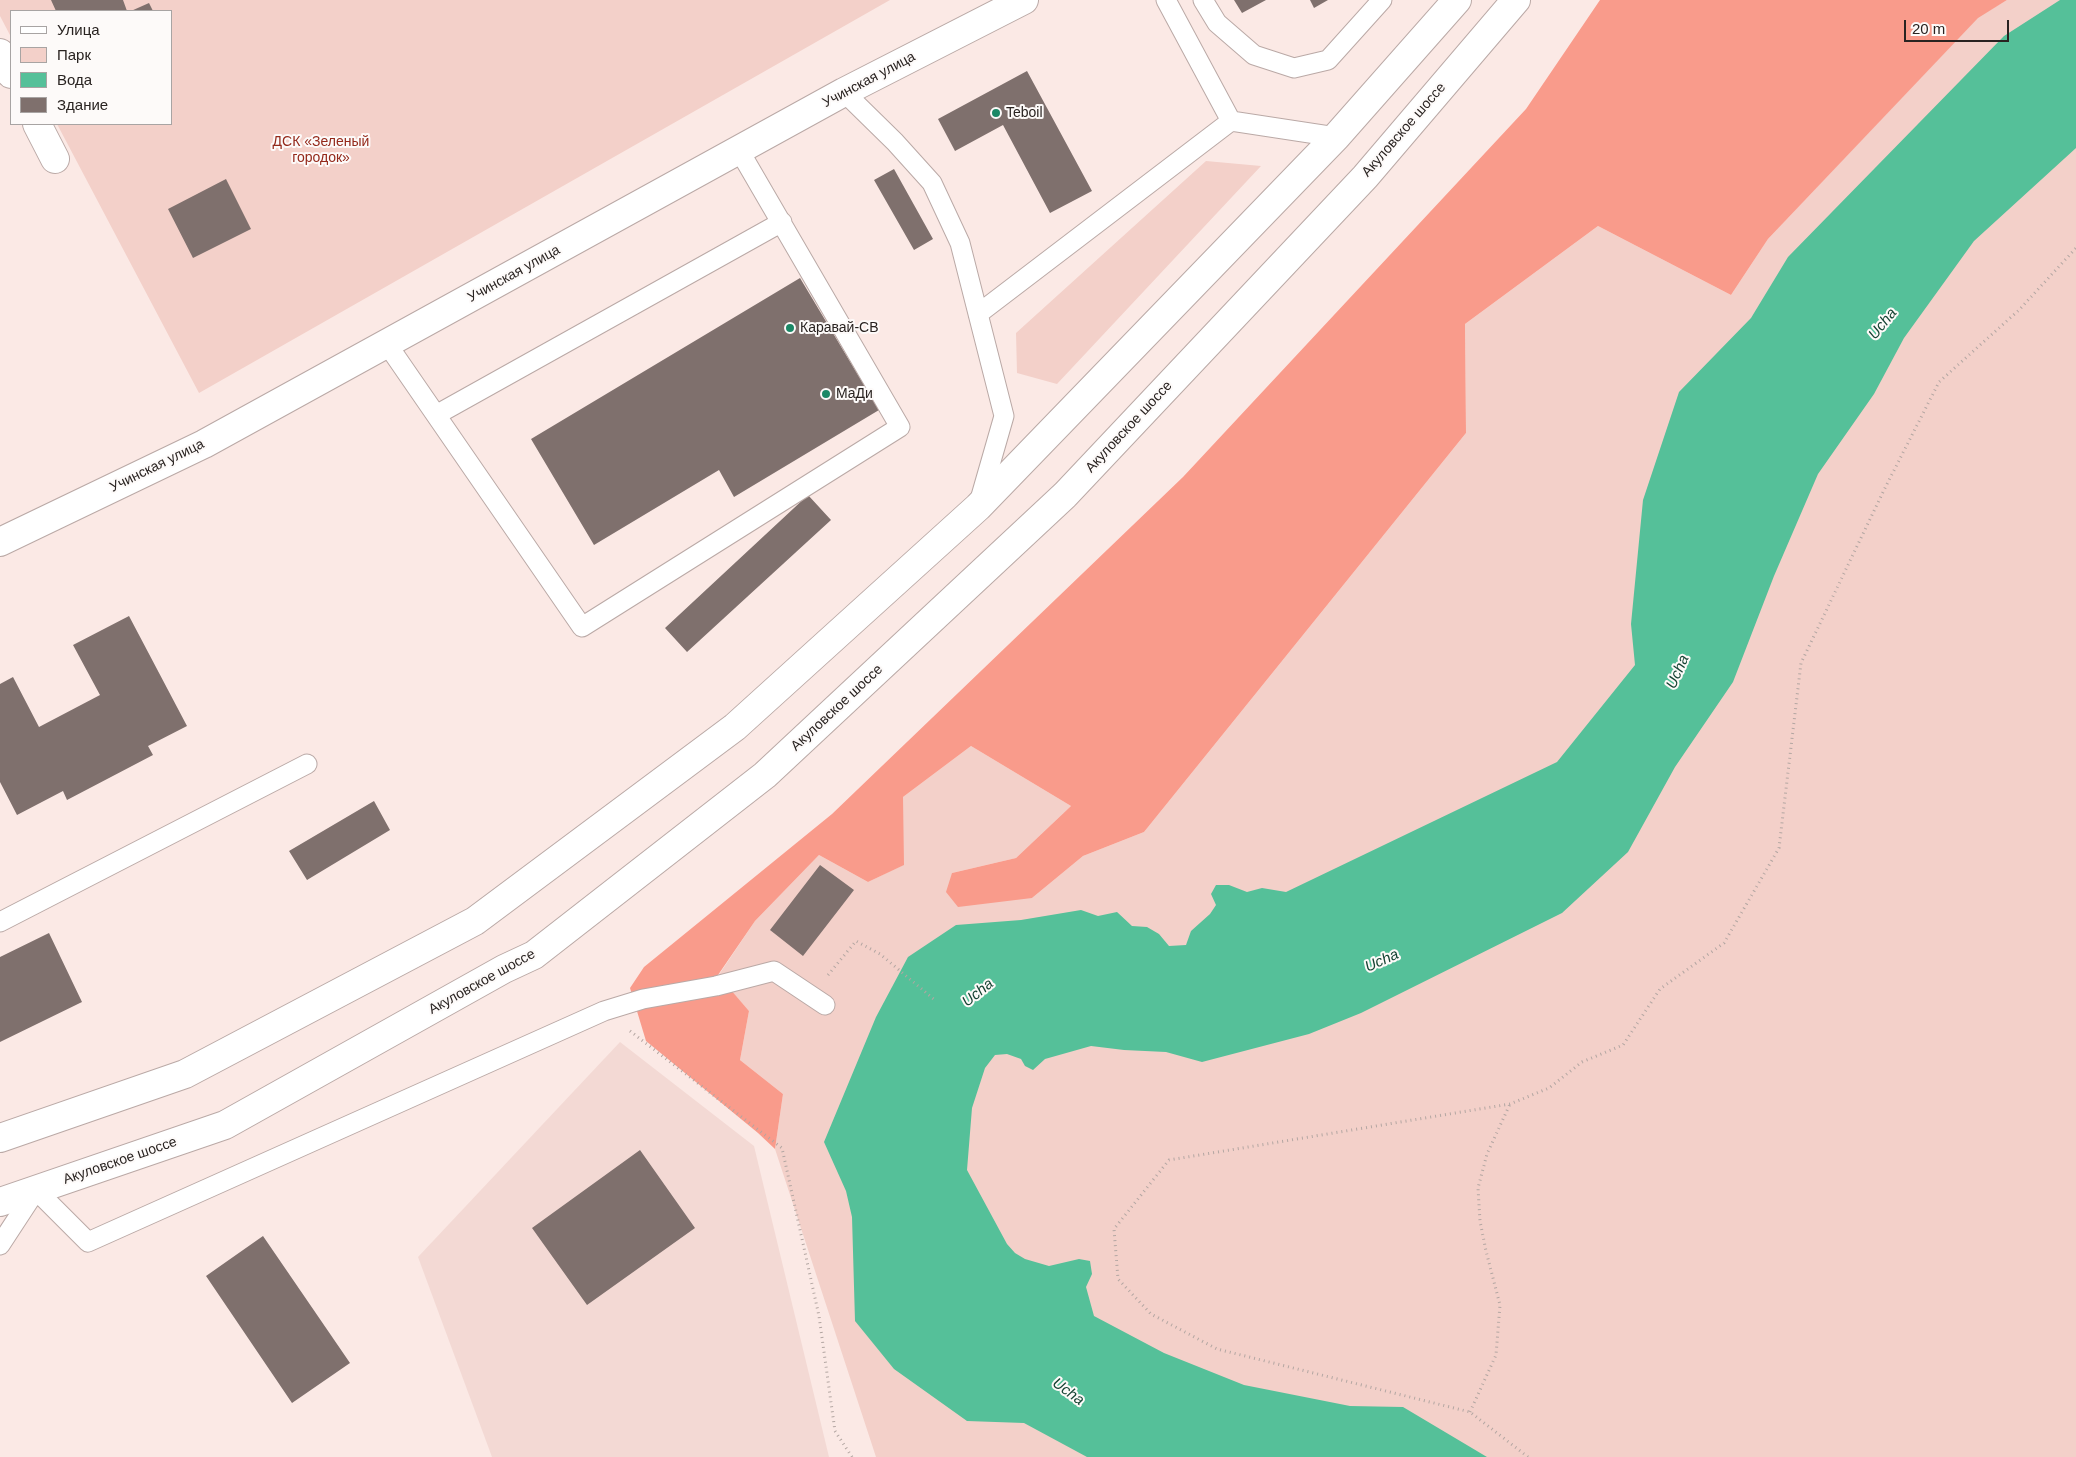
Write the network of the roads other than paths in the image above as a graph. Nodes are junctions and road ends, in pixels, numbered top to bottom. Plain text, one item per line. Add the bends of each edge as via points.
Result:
1 (1024, 0) edge
2 (1166, 0) edge
3 (1203, 0) edge
4 (1382, 0) edge
5 (1457, 0) edge
6 (1516, 0) edge
7 (0, 53) edge
8 (10, 72) edge
9 (844, 92) junction
10 (1231, 121) junction
11 (38, 125) edge
12 (1336, 137) junction
13 (740, 150) junction
14 (55, 159) dead end
15 (782, 222) junction
16 (978, 314) junction
17 (387, 344) junction
18 (436, 415) junction
19 (978, 507) junction
20 (0, 542) edge
21 (307, 764) dead end
22 (0, 922) edge
23 (825, 1005) dead end
24 (0, 1138) edge
25 (36, 1190) junction
26 (0, 1202) edge
27 (0, 1245) edge

1 - 9 main road, Учинская улица
2 - 10 lane
3 - 4 lane via 1217,23 1254,55 1294,68 1328,60
5 - 12 main road
6 - 25 main road, Акуловское шоссе via 1365,177 1065,494 765,775 534,956 504,969 225,1125
7 - 8 main road
9 - 13 main road, Учинская улица
9 - 16 lane via 932,183 960,242
10 - 12 lane
10 - 16 lane
11 - 14 main road
12 - 19 main road
13 - 15 lane
13 - 17 main road, Учинская улица
15 - 18 lane
15 - 18 lane via 900,426 582,627
16 - 19 lane via 1004,416
17 - 18 lane
17 - 20 main road, Учинская улица via 204,444
19 - 24 main road via 735,727 475,921 185,1074
21 - 22 lane
23 - 25 lane via 774,971 716,986 642,999 604,1011 88,1242
25 - 26 main road, Акуловское шоссе
25 - 27 lane

